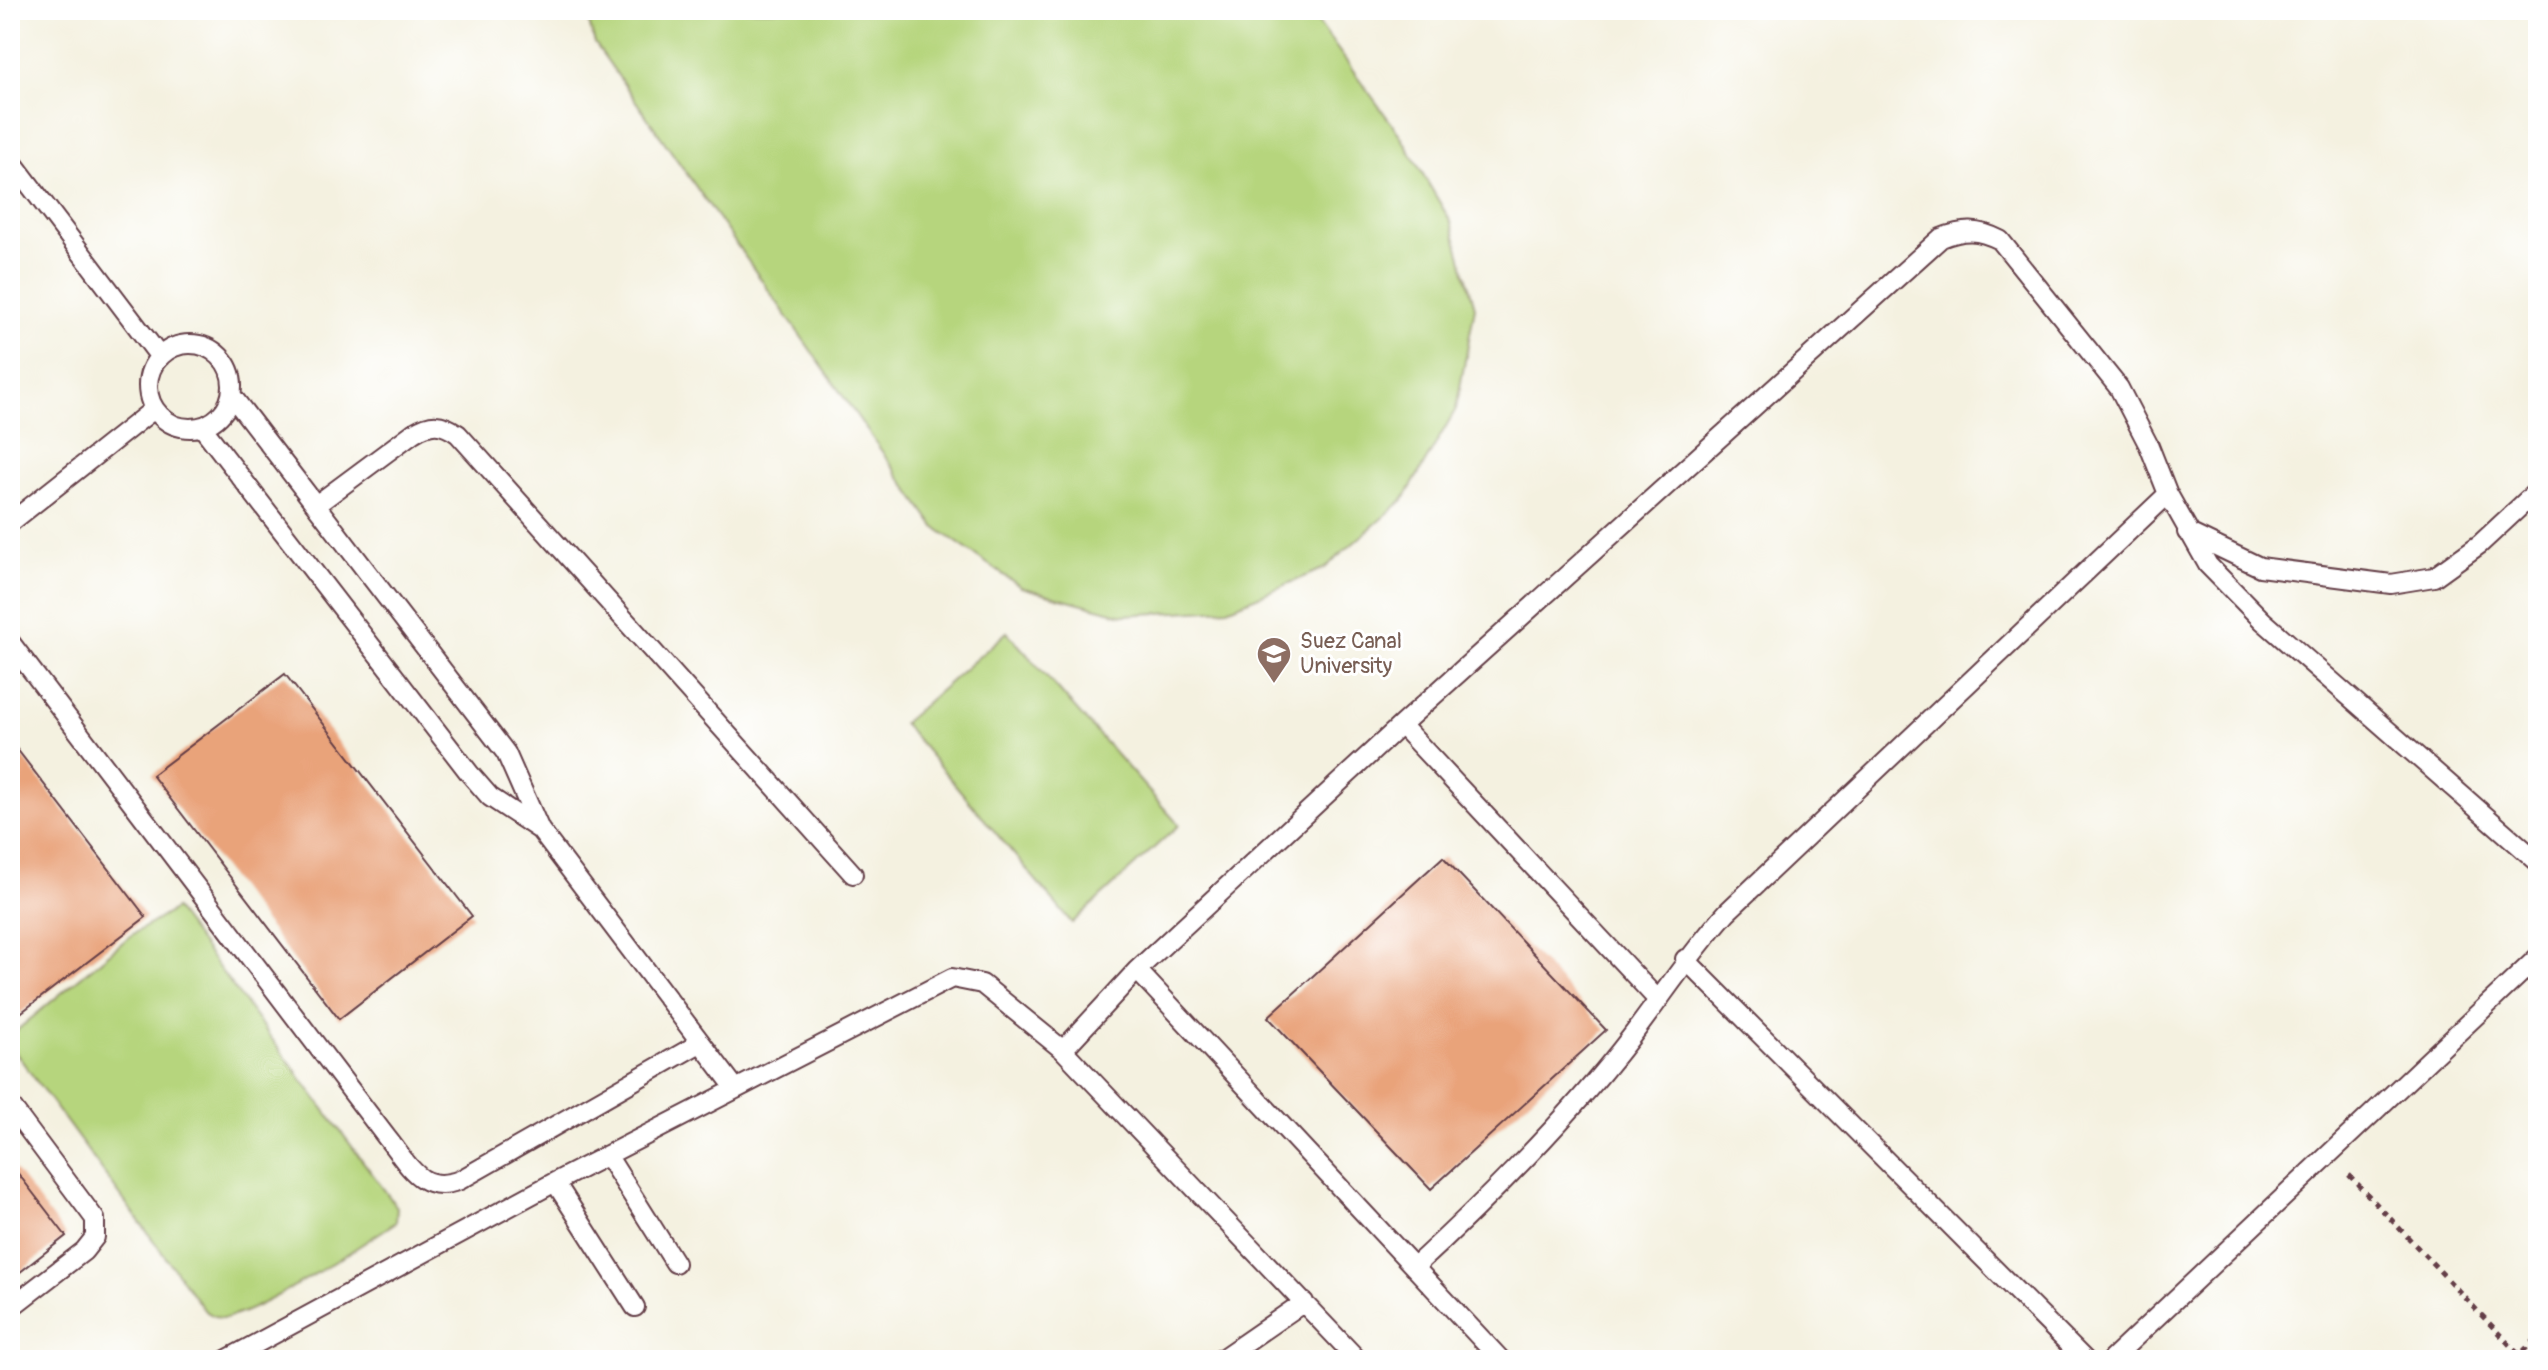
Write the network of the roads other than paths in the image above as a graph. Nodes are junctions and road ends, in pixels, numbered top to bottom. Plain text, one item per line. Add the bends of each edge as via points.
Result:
1 (10, 159) edge
2 (160, 357) junction
3 (232, 396) junction
4 (154, 409) junction
5 (202, 427) junction
6 (2538, 490) edge
7 (2168, 494) junction
8 (316, 505) junction
9 (10, 523) edge
10 (2187, 532) junction
11 (10, 642) edge
12 (1401, 725) junction
13 (540, 830) junction
14 (2538, 862) edge
15 (853, 874) dead end
16 (2538, 957) edge
17 (1685, 959) junction
18 (1137, 970) junction
19 (1657, 999) junction
20 (700, 1043) junction
21 (1063, 1050) junction
22 (736, 1089) junction
23 (10, 1105) edge
24 (607, 1155) junction
25 (555, 1182) junction
26 (675, 1263) dead end
27 (1414, 1267) junction
28 (1304, 1302) junction
29 (635, 1307) dead end
30 (10, 1308) edge
31 (226, 1360) edge
32 (1220, 1360) edge
33 (1358, 1360) edge
34 (1501, 1360) edge
35 (2085, 1360) edge
36 (2111, 1360) edge

1 - 2 lane
2 - 3 lane via 179,345 201,345 220,355 232,374
2 - 4 lane via 150,372 148,391
3 - 5 lane via 221,416
3 - 8 lane
4 - 5 lane via 167,422
4 - 9 lane
5 - 13 lane via 470,774 490,797
6 - 10 lane via 2480,544 2434,577 2391,584 2260,567
7 - 10 lane
7 - 12 lane via 2119,388 2000,240 1981,231 1960,231 1941,238
7 - 17 lane via 1727,912
8 - 13 lane via 506,753
8 - 15 lane via 413,433 428,424 445,425
10 - 14 lane via 2208,565 2263,621
11 - 20 lane via 377,1125 430,1185 460,1180
12 - 18 lane
12 - 19 lane
13 - 20 lane
16 - 36 lane
17 - 19 lane
17 - 35 lane
18 - 21 lane
18 - 27 lane
19 - 27 lane via 1568,1112
20 - 22 lane
21 - 22 lane via 982,984 952,978
21 - 28 lane
22 - 24 lane
23 - 30 lane via 95,1219 95,1237 84,1251
24 - 25 lane
24 - 26 lane
25 - 29 lane
25 - 31 lane
27 - 34 lane
28 - 32 lane
28 - 33 lane

